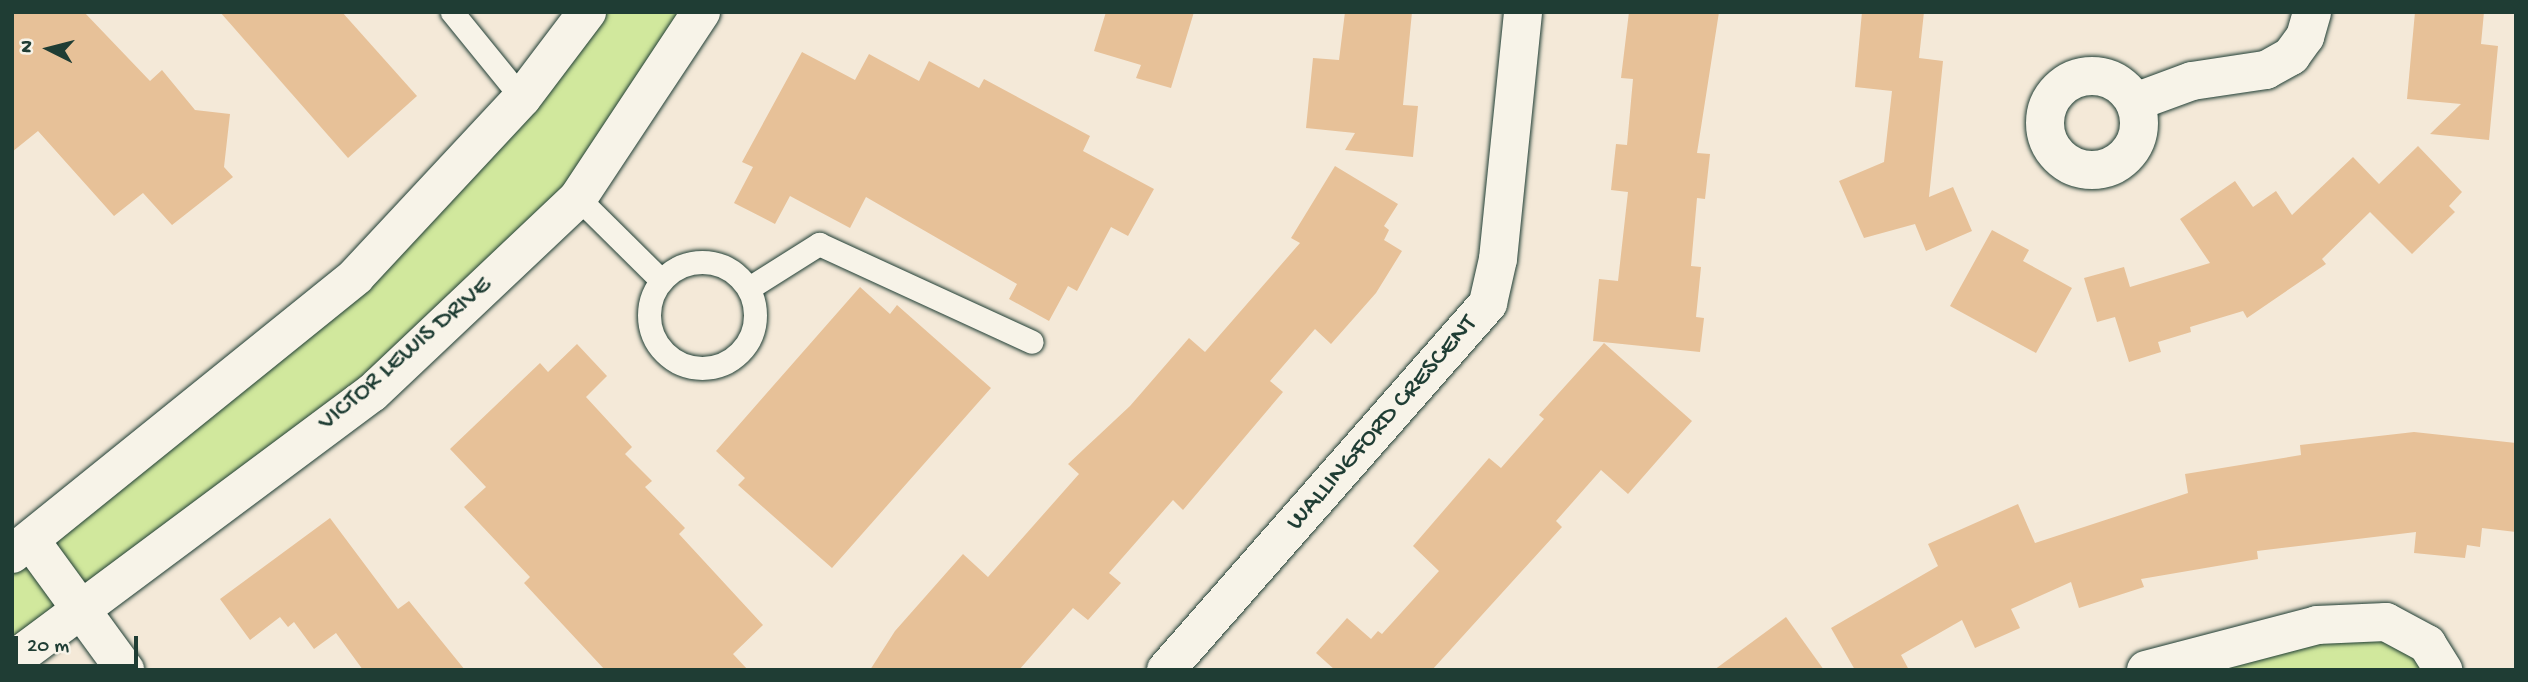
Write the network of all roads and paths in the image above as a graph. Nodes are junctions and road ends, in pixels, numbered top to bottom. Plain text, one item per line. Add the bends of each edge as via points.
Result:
1 (452, 12) edge
2 (587, 12) edge
3 (701, 12) edge
4 (1523, 12) edge
5 (2312, 12) edge
6 (522, 98) junction
7 (2135, 102) dead end
8 (578, 198) junction
9 (661, 280) junction
10 (749, 288) junction
11 (1032, 342) dead end
12 (21, 547) edge
13 (83, 609) junction
14 (12, 662) edge
15 (125, 670) edge
16 (1166, 670) edge
17 (2146, 670) edge
18 (2442, 670) edge

1 - 6 lane
2 - 6 street
3 - 8 street, VICTOR LEWIS DRIVE
4 - 16 street, WALLINGFORD CRESCENT via 1498,259 1488,303
5 - 7 street via 2305,37 2291,56 2266,69 2192,81
6 - 12 street via 356,276
8 - 9 lane
8 - 13 street, VICTOR LEWIS DRIVE via 372,393
9 - 10 lane via 693,261 711,262 737,274
9 - 10 lane via 648,320 653,338 672,359 698,368 716,367 747,345 754,329
10 - 11 lane via 819,244
12 - 13 street
13 - 14 street, VICTOR LEWIS DRIVE
13 - 15 street
17 - 18 street via 2317,625 2386,622 2427,644

